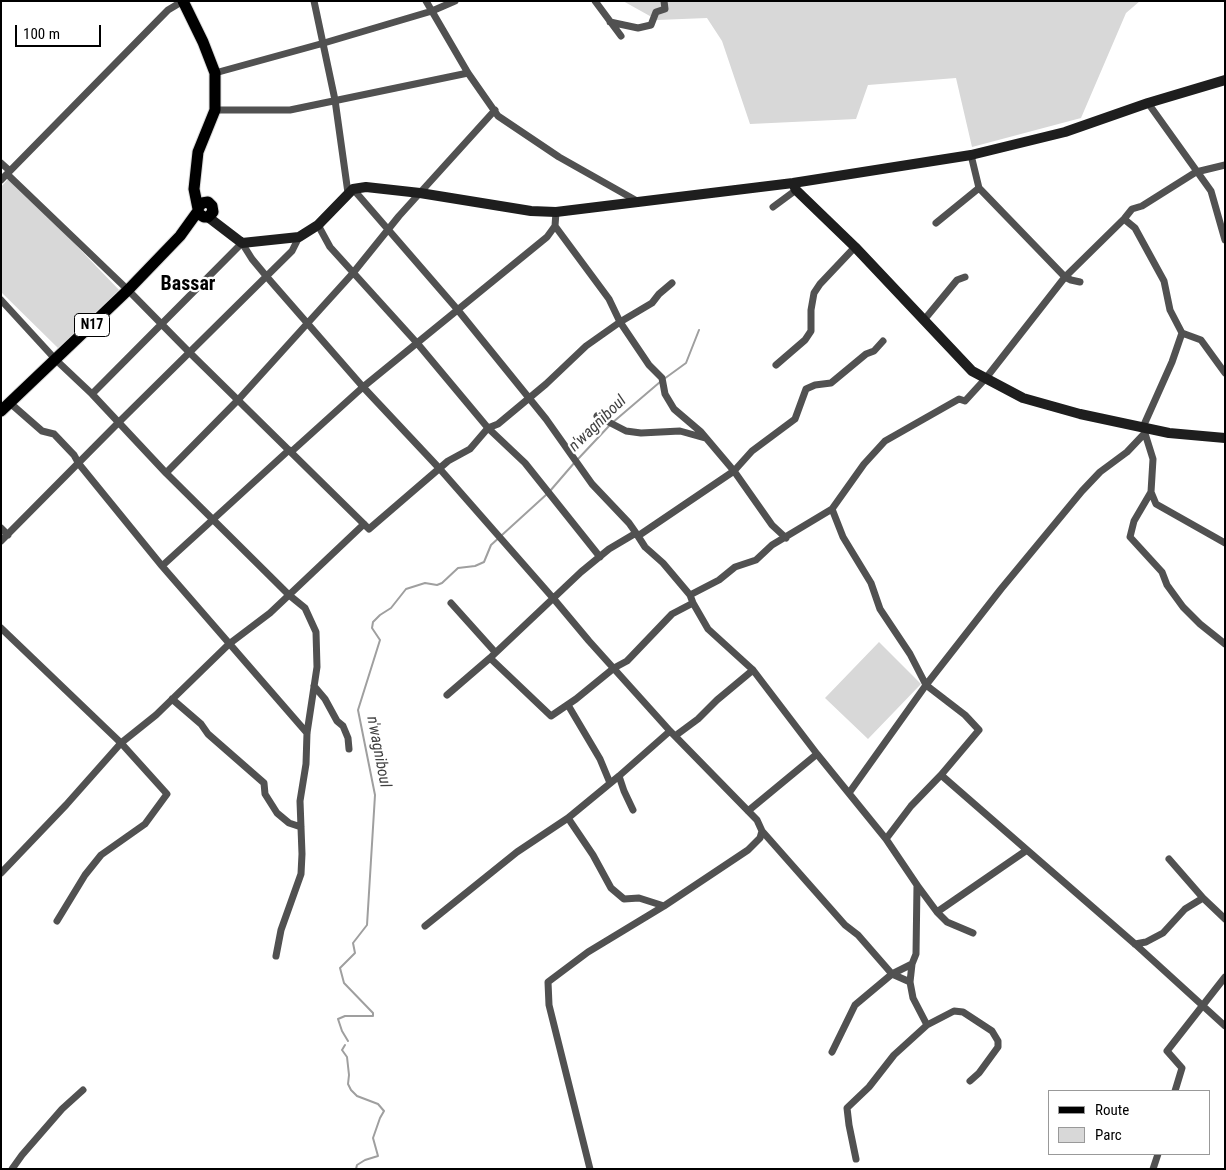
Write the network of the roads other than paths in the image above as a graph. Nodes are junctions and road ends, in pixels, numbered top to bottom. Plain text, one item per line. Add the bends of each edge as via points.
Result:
1 (183, 1) edge
2 (314, 1) edge
3 (426, 1) edge
4 (455, 1) edge
5 (595, 1) edge
6 (664, 1) edge
7 (432, 11) junction
8 (610, 22) junction
9 (620, 36) dead end
10 (324, 43) junction
11 (215, 73) junction
12 (468, 73) junction
13 (1225, 80) edge
14 (335, 100) junction
15 (1148, 103) junction
16 (215, 110) junction
17 (495, 110) junction
18 (971, 155) junction
19 (1, 163) edge
20 (1225, 165) edge
21 (1196, 172) junction
22 (9, 173) junction
23 (1, 180) edge
24 (795, 187) junction
25 (979, 188) junction
26 (351, 191) junction
27 (420, 192) junction
28 (637, 201) junction
29 (773, 207) dead end
30 (205, 211) junction
31 (556, 212) junction
32 (1124, 219) junction
33 (936, 223) dead end
34 (318, 225) junction
35 (555, 226) junction
36 (389, 229) junction
37 (299, 237) junction
38 (1225, 240) edge
39 (242, 243) junction
40 (855, 247) junction
41 (353, 273) junction
42 (267, 277) junction
43 (965, 277) dead end
44 (1065, 277) junction
45 (1080, 282) dead end
46 (672, 283) dead end
47 (128, 290) junction
48 (1, 300) edge
49 (457, 309) junction
50 (924, 320) junction
51 (308, 322) junction
52 (620, 322) junction
53 (162, 325) junction
54 (1182, 332) junction
55 (883, 342) dead end
56 (417, 343) junction
57 (189, 352) junction
58 (56, 360) junction
59 (776, 365) dead end
60 (1225, 373) edge
61 (986, 378) junction
62 (363, 387) junction
63 (92, 394) junction
64 (529, 398) junction
65 (238, 400) junction
66 (5, 407) edge
67 (597, 416) dead end
68 (119, 422) junction
69 (488, 428) junction
70 (1144, 430) junction
71 (1225, 438) edge
72 (708, 439) junction
73 (290, 451) junction
74 (79, 464) junction
75 (439, 468) junction
76 (734, 471) junction
77 (166, 473) junction
78 (1151, 492) junction
79 (832, 509) junction
80 (213, 518) junction
81 (364, 524) junction
82 (1, 528) edge
83 (637, 534) junction
84 (8, 535) junction
85 (786, 538) junction
86 (1, 541) edge
87 (1225, 543) edge
88 (600, 557) junction
89 (162, 566) junction
90 (289, 595) junction
91 (690, 595) junction
92 (553, 598) junction
93 (451, 603) dead end
94 (693, 603) junction
95 (1, 628) edge
96 (229, 644) junction
97 (1225, 644) edge
98 (492, 655) junction
99 (614, 668) junction
100 (753, 670) junction
101 (926, 685) junction
102 (314, 686) junction
103 (447, 695) dead end
104 (172, 699) junction
105 (568, 705) junction
106 (307, 732) junction
107 (672, 734) junction
108 (121, 742) junction
109 (349, 749) dead end
110 (817, 754) junction
111 (941, 775) junction
112 (620, 776) junction
113 (610, 784) junction
114 (848, 793) junction
115 (632, 810) dead end
116 (748, 811) junction
117 (568, 818) junction
118 (301, 826) junction
119 (762, 831) junction
120 (886, 839) junction
121 (1027, 850) junction
122 (1169, 859) dead end
123 (1, 873) edge
124 (917, 885) junction
125 (1203, 898) junction
126 (664, 906) junction
127 (937, 912) junction
128 (1225, 918) edge
129 (57, 921) dead end
130 (426, 926) dead end
131 (973, 933) dead end
132 (1135, 944) junction
133 (276, 956) dead end
134 (912, 964) junction
135 (892, 974) junction
136 (1225, 977) edge
137 (910, 982) junction
138 (1203, 1007) junction
139 (927, 1025) junction
140 (1225, 1026) edge
141 (832, 1052) dead end
142 (970, 1081) dead end
143 (83, 1090) dead end
144 (1175, 1090) edge
145 (1158, 1155) edge
146 (856, 1159) dead end
147 (12, 1169) edge
148 (590, 1169) edge
149 (1153, 1169) edge

1 - 11 main road
1 - 22 street via 168,10
2 - 10 street
3 - 7 street
4 - 7 street
5 - 8 street
6 - 8 street via 665,9 656,12 651,25 638,28
7 - 10 street
7 - 12 street
8 - 9 street
10 - 11 street
10 - 14 street
11 - 16 main road
12 - 14 street
12 - 17 street
13 - 15 main road
14 - 16 street via 290,110
14 - 26 street
15 - 18 main road via 1065,132
15 - 21 street
16 - 30 main road via 196,160 195,193
17 - 27 street
17 - 28 street via 498,116 559,157
18 - 24 main road
18 - 25 street
19 - 22 street
20 - 21 street
21 - 32 street via 1132,209
21 - 38 street via 1211,191
22 - 23 street
22 - 47 street
24 - 28 main road
24 - 29 street
24 - 40 main road
25 - 33 street
25 - 44 street
26 - 27 main road via 366,187
26 - 34 main road
26 - 36 street
27 - 31 main road via 531,211
27 - 36 street
28 - 31 main road
30 - 39 main road
30 - 47 main road, N17
31 - 35 street
32 - 44 street
32 - 54 street via 1135,228 1164,281 1170,310
34 - 37 main road
34 - 41 street via 330,247
35 - 49 street via 548,236
35 - 52 street via 609,299
36 - 41 street
36 - 49 street
37 - 39 main road
37 - 42 street via 292,251
39 - 42 street
39 - 53 street
40 - 50 main road
40 - 59 street via 814,293 811,331 805,340
41 - 51 street
41 - 56 street
42 - 51 street
42 - 57 street
43 - 50 street via 957,280
44 - 45 street
44 - 61 street
46 - 52 street via 652,303
47 - 53 street
47 - 58 main road, N17
48 - 58 street
49 - 56 street
49 - 64 street
50 - 61 main road via 972,371
51 - 62 street
51 - 65 street
52 - 64 street via 586,346
52 - 72 street via 662,378 665,394 674,409
53 - 57 street
53 - 63 street
54 - 60 street via 1200,340
54 - 70 street
55 - 76 street via 831,383 806,389 795,419 752,451
56 - 62 street
56 - 69 street
57 - 65 street
57 - 68 street
58 - 63 street
58 - 66 main road, N17
61 - 70 main road via 1023,398
61 - 79 street via 965,401 959,399 885,441
62 - 73 street
62 - 75 street
63 - 68 street
64 - 69 street via 498,424
64 - 83 street via 592,484
65 - 73 street
65 - 77 street
66 - 74 street via 42,431 54,434
67 - 72 street via 626,432 680,430
68 - 74 street
68 - 77 street
69 - 75 street via 470,449
69 - 88 street via 525,463
70 - 71 main road
70 - 78 street via 1153,459
70 - 101 street via 1127,452 1100,472 1082,491
72 - 76 street
73 - 80 street
73 - 81 street
74 - 84 street
74 - 89 street
75 - 81 street via 369,530
75 - 92 street
76 - 83 street
76 - 85 street via 772,525
77 - 80 street
78 - 87 street via 1156,504
78 - 97 street via 1134,521 1130,537 1162,572 1183,607
79 - 85 street
79 - 101 street via 880,609
80 - 89 street
80 - 90 street
81 - 90 street
82 - 84 street
83 - 88 street
83 - 91 street
84 - 86 street
85 - 91 street via 756,560 735,567 719,580
88 - 92 street
89 - 96 street
90 - 96 street
90 - 102 street via 304,608 316,632
91 - 94 street
92 - 98 street
92 - 99 street
93 - 98 street
94 - 99 street via 672,614 626,661
94 - 100 street via 708,629
95 - 108 street
96 - 104 street
96 - 106 street
98 - 103 street
98 - 105 street via 551,716
99 - 105 street
99 - 107 street
100 - 107 street via 698,719
100 - 110 street
101 - 111 street via 979,730
101 - 114 street
102 - 106 street
102 - 109 street via 343,726
104 - 108 street
104 - 118 street via 264,783 265,794 277,813 289,823
105 - 113 street via 600,759
106 - 118 street via 300,801
107 - 112 street
107 - 116 street
108 - 123 street
108 - 129 street via 167,794 145,824 102,855 85,875
110 - 114 street
110 - 116 street
111 - 120 street via 911,806
111 - 121 street
112 - 113 street
112 - 115 street
113 - 117 street
114 - 120 street
116 - 119 street
117 - 126 street via 611,888 624,899 639,898
117 - 130 street via 516,852
118 - 133 street via 301,874 281,930
119 - 126 street via 760,838 748,850
119 - 135 street
120 - 124 street
121 - 127 street
121 - 132 street
122 - 125 street
124 - 127 street
124 - 134 street via 916,954
125 - 128 street
125 - 132 street via 1185,909 1162,933
126 - 148 street via 588,952 548,982 549,1005
127 - 131 street via 947,922
132 - 138 street
134 - 135 street
134 - 137 street
135 - 137 street
135 - 141 street via 855,1005
136 - 138 street
137 - 139 street via 913,998
138 - 140 street
138 - 144 street via 1166,1051 1182,1068
139 - 142 street via 954,1011 963,1012 992,1031 998,1046
139 - 146 street via 894,1055 870,1087 847,1108
143 - 147 street via 47,1126
145 - 149 street

